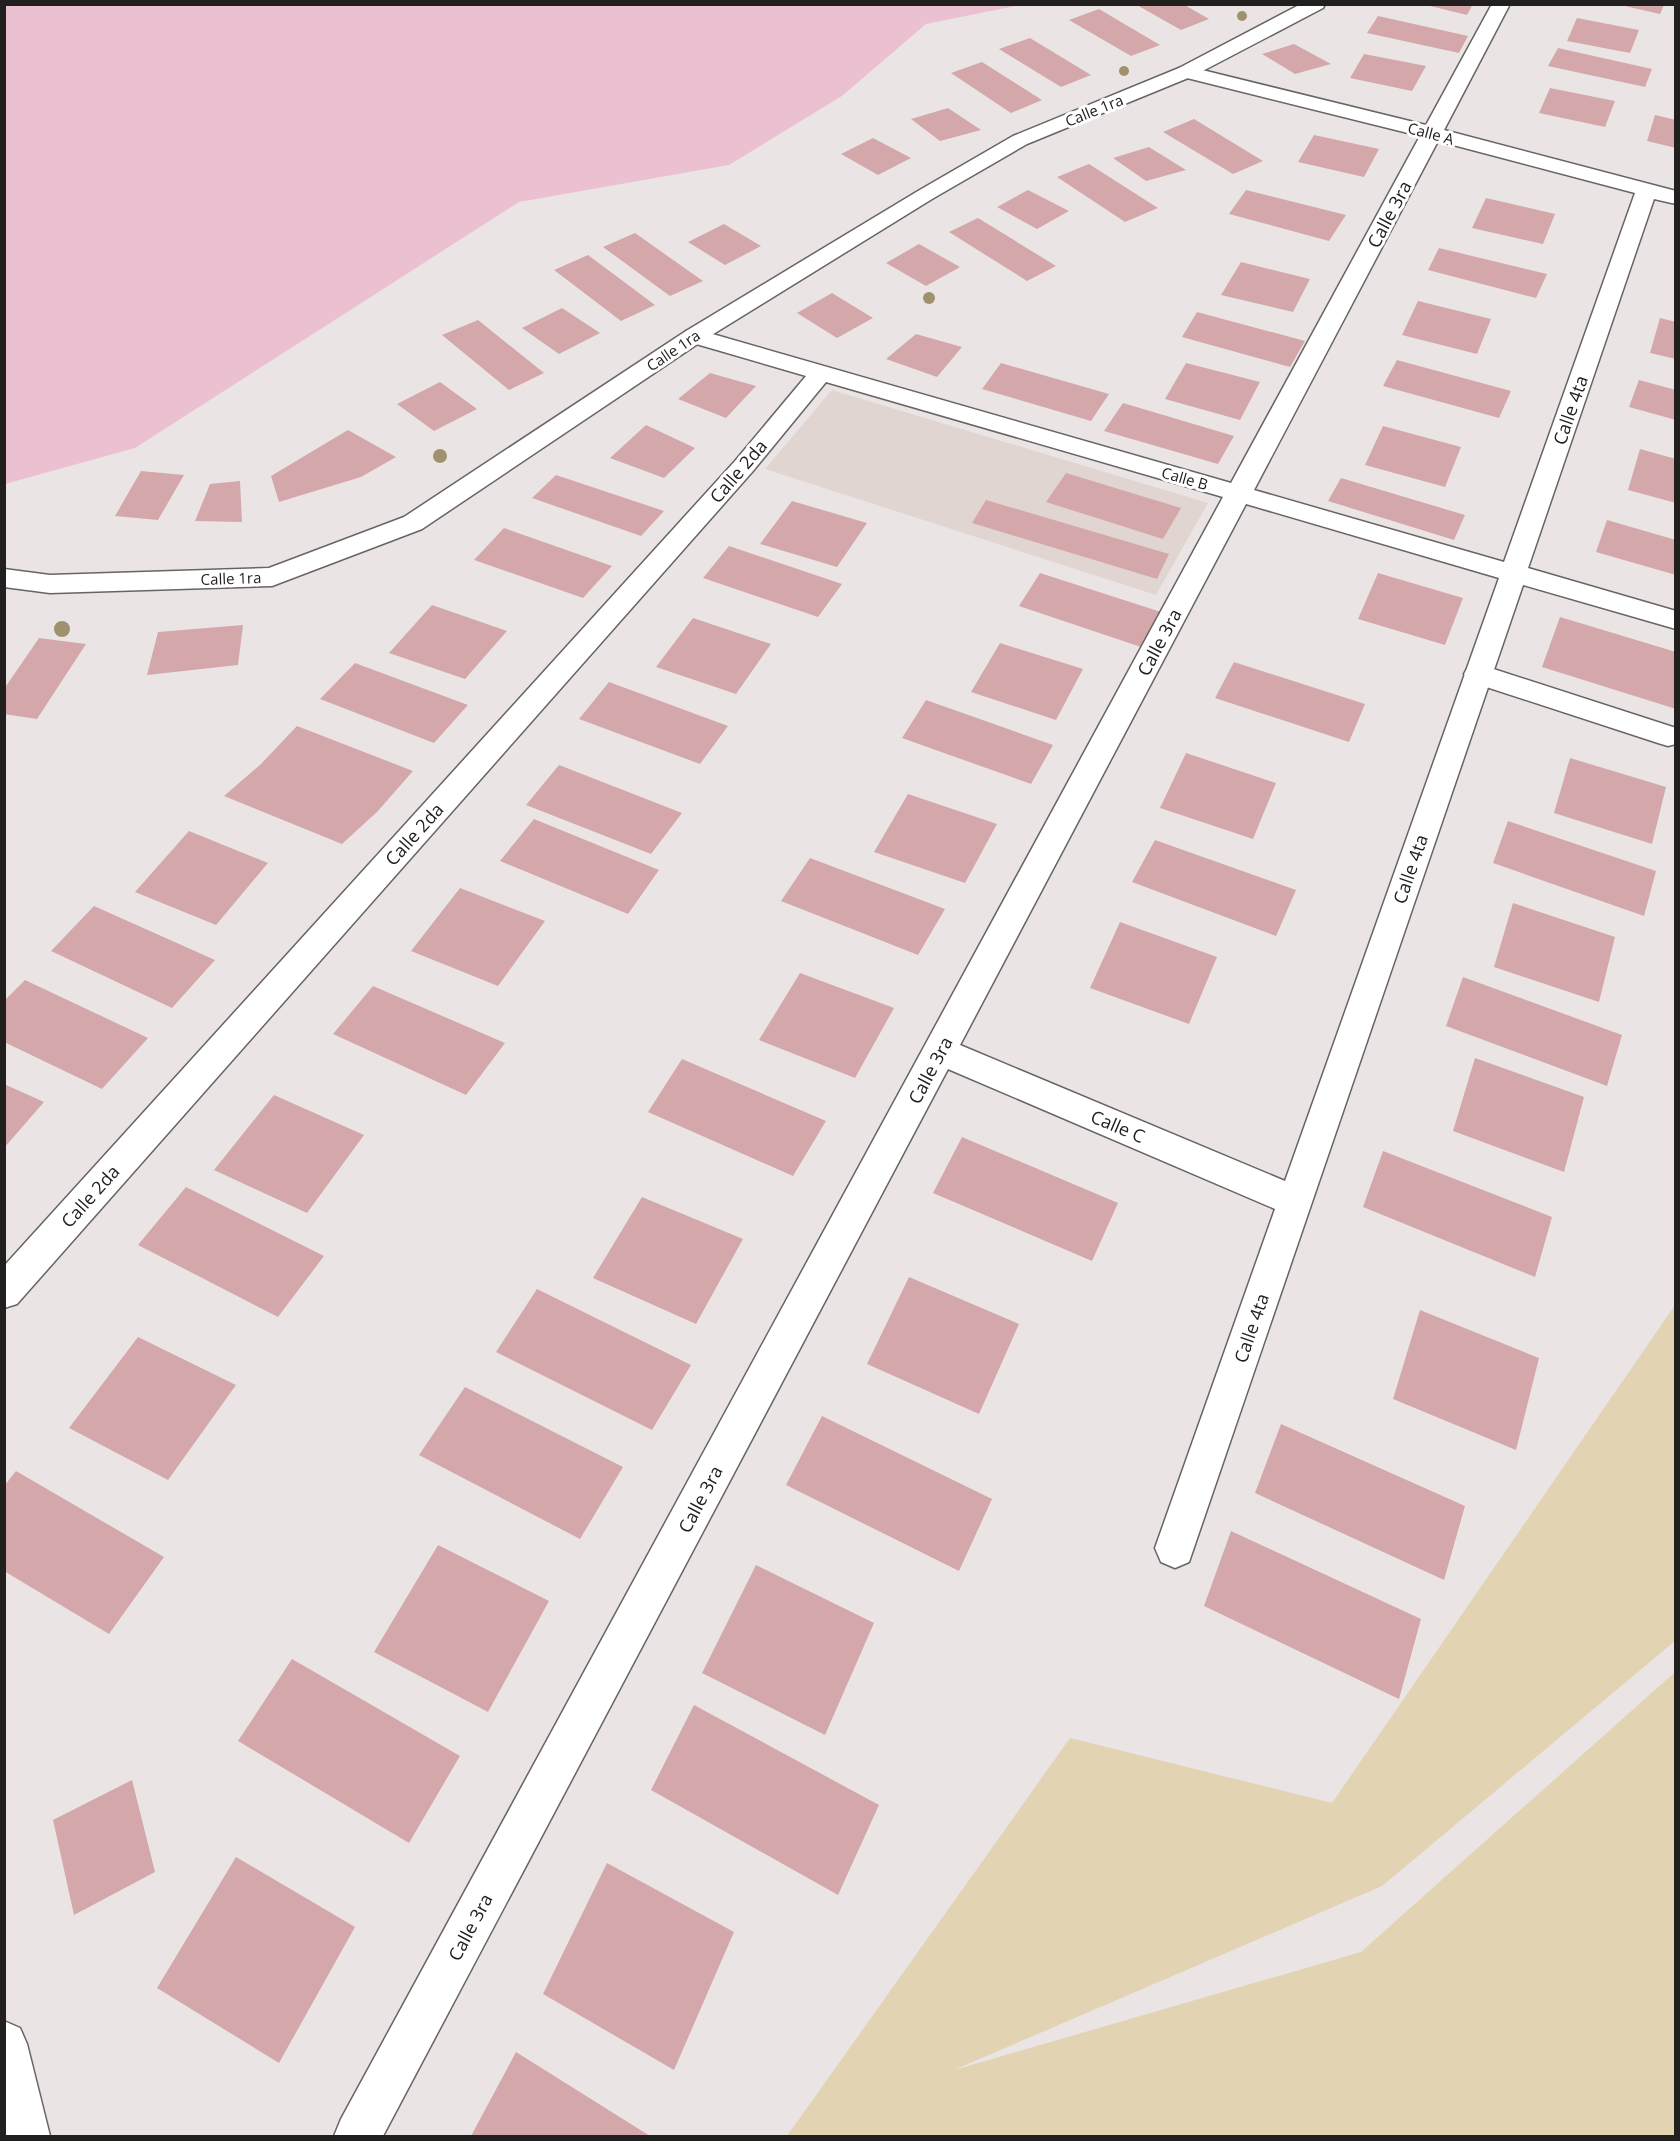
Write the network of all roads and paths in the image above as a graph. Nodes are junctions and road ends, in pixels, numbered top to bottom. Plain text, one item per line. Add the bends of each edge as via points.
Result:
1 (1316, 4) edge
2 (1501, 4) edge
3 (1186, 72) junction
4 (1432, 133) junction
5 (1646, 191) junction
6 (1676, 198) edge
7 (694, 336) junction
8 (821, 372) junction
9 (1239, 494) junction
10 (1513, 573) junction
11 (4, 578) edge
12 (1676, 620) edge
13 (1478, 674) junction
14 (1668, 736) dead end
15 (940, 1051) junction
16 (1295, 1201) junction
17 (4, 1292) edge
18 (1175, 1548) dead end
19 (4, 2044) edge
20 (26, 2136) edge
21 (358, 2136) edge

1 - 3 street, Calle 1ra
2 - 4 street, Calle 3ra
3 - 4 street, Calle A
3 - 7 street, Calle 1ra via 1020,140
4 - 5 street, Calle A
4 - 9 street, Calle 3ra
5 - 6 street, Calle A
5 - 10 street, Calle 4ta
7 - 8 street, Calle B
7 - 11 street, Calle 1ra via 413,523 272,577 50,584
8 - 9 street, Calle B
8 - 17 street, Calle 2da via 736,475
9 - 10 street, Calle B
9 - 15 street, Calle 3ra
10 - 12 street, Calle B
10 - 13 street, Calle 4ta
13 - 14 street
13 - 16 street, Calle 4ta
15 - 16 street, Calle C
15 - 21 street, Calle 3ra
16 - 18 street, Calle 4ta
19 - 20 street

